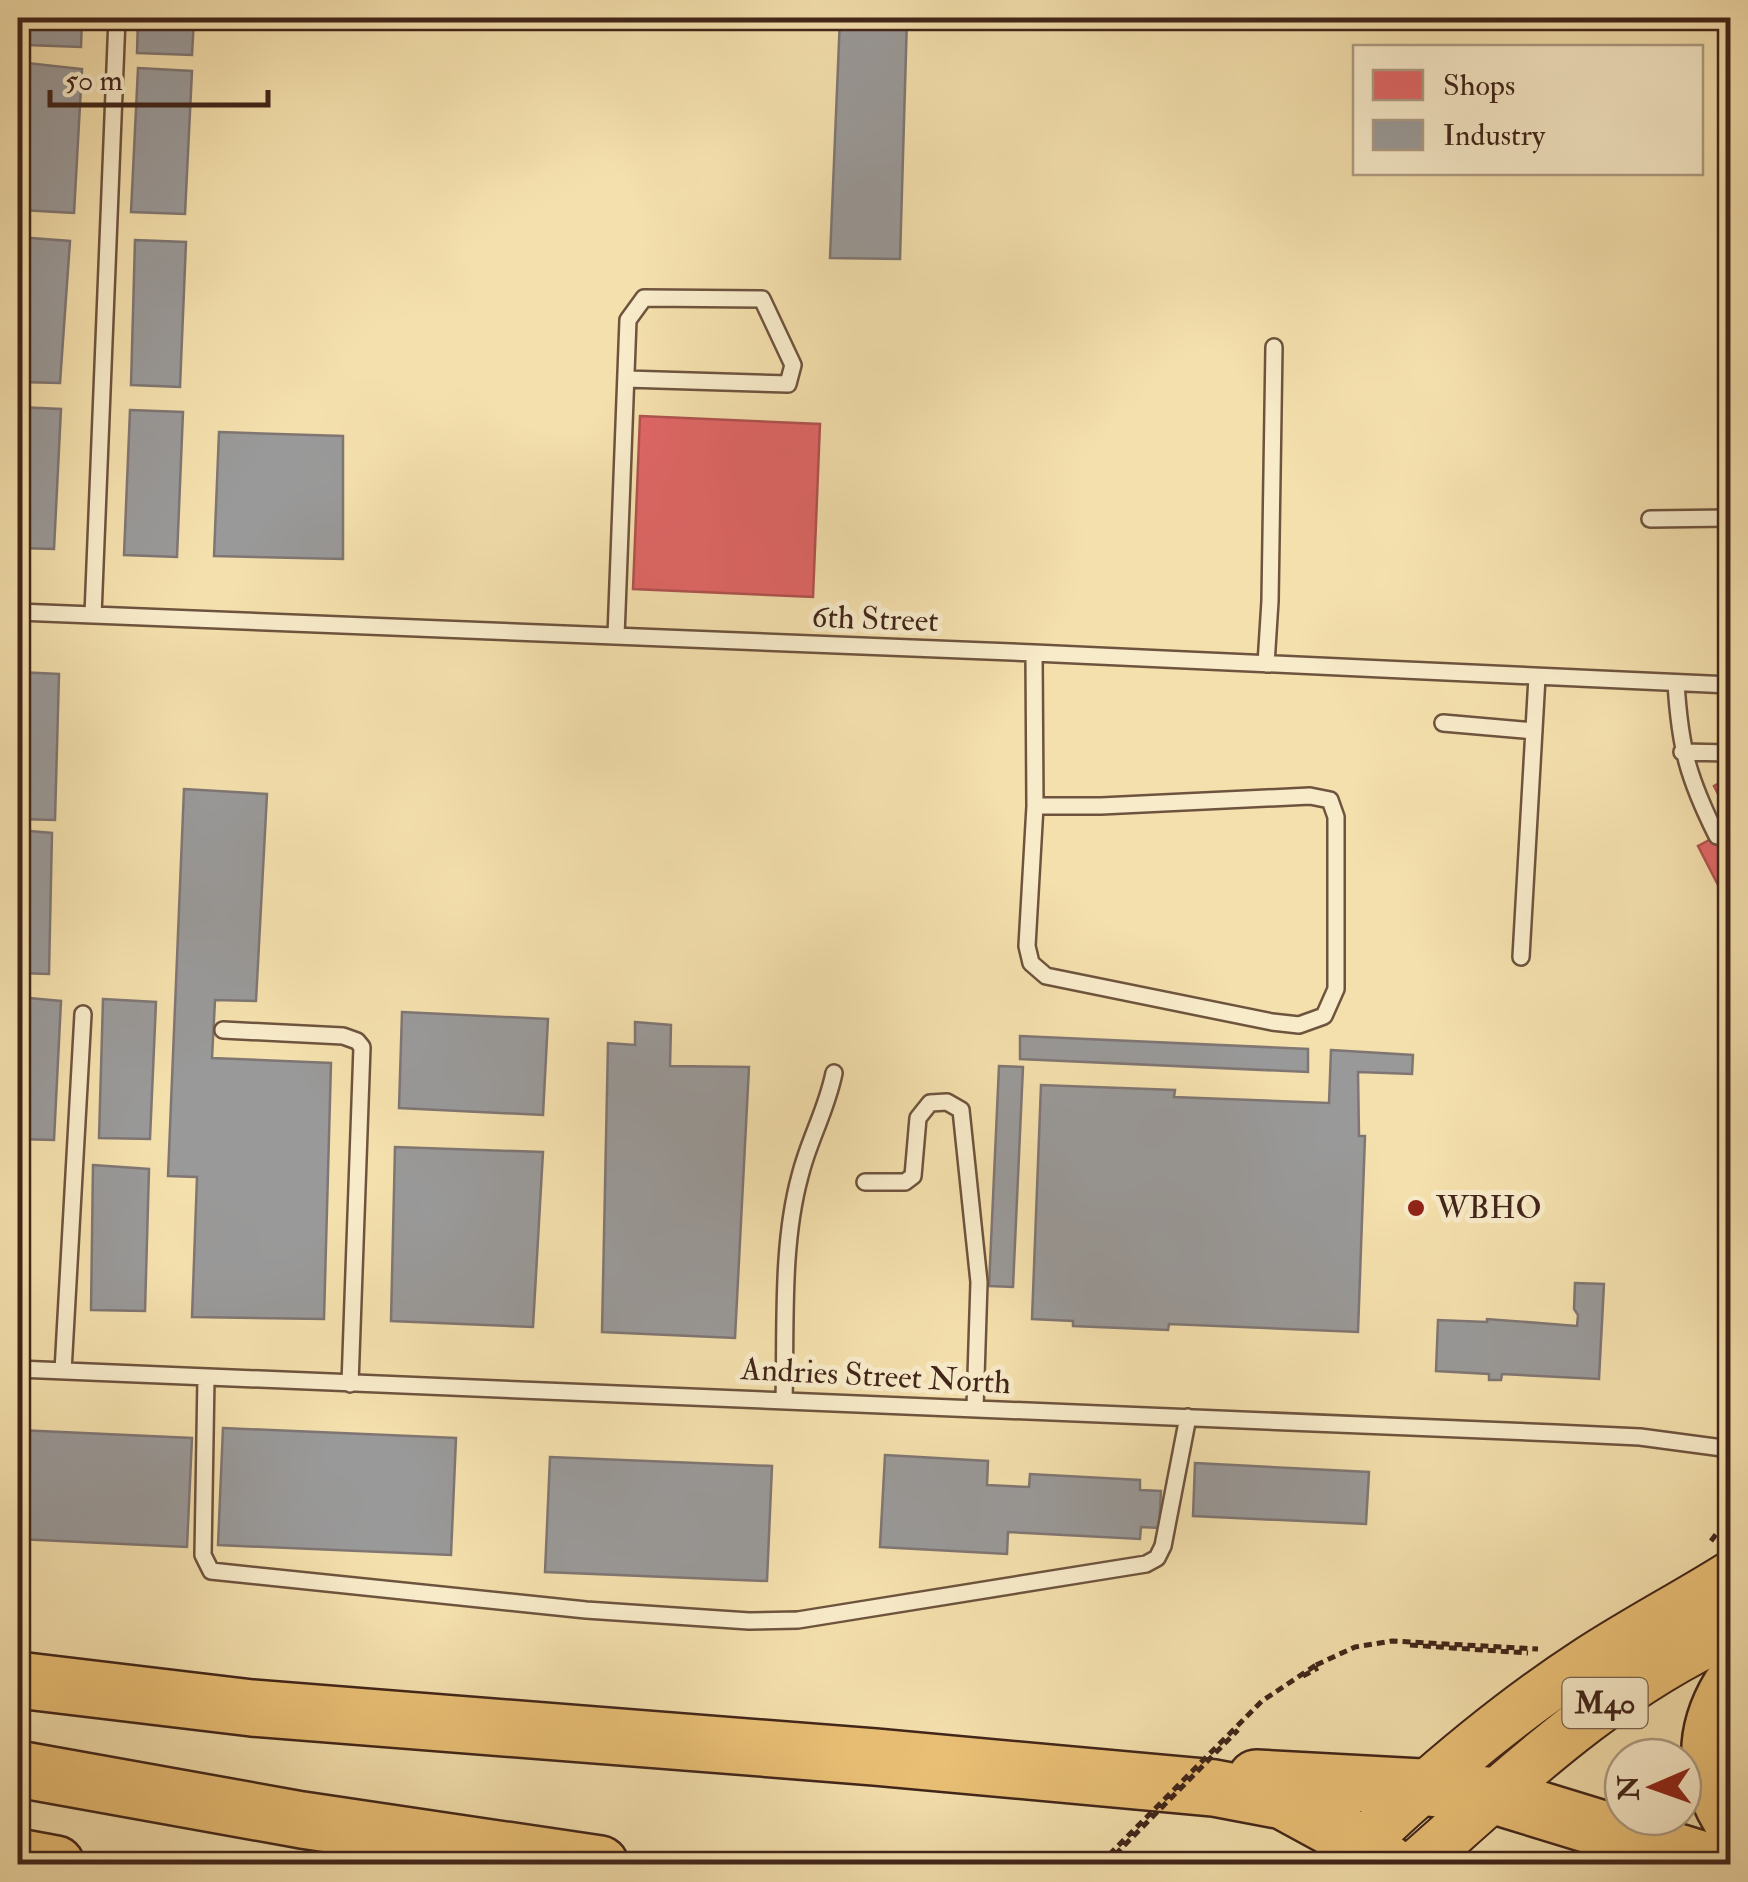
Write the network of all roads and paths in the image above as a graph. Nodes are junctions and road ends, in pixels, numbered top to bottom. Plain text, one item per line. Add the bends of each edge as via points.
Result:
1 (117, 18) edge
2 (1274, 347) dead end
3 (626, 379) junction
4 (1730, 518) edge
5 (1650, 519) dead end
6 (18, 612) edge
7 (93, 615) junction
8 (616, 636) junction
9 (1034, 653) junction
10 (1266, 664) junction
11 (1537, 677) junction
12 (1676, 683) junction
13 (1730, 685) edge
14 (1443, 723) dead end
15 (1534, 731) junction
16 (1682, 752) junction
17 (1730, 753) edge
18 (1036, 806) junction
19 (1717, 836) dead end
20 (1521, 957) dead end
21 (83, 1014) dead end
22 (223, 1030) dead end
23 (834, 1072) dead end
24 (866, 1182) dead end
25 (18, 1369) edge
26 (63, 1371) junction
27 (206, 1377) junction
28 (350, 1384) junction
29 (784, 1400) junction
30 (974, 1408) junction
31 (1188, 1417) junction
32 (1730, 1449) edge
33 (1730, 1516) edge
34 (1719, 1560) edge
35 (1730, 1632) edge
36 (1542, 1651) dead end
37 (18, 1680) edge
38 (1730, 1688) edge
39 (876, 1758) junction
40 (18, 1769) edge
41 (1421, 1787) junction
42 (1495, 1796) junction
43 (1730, 1818) edge
44 (18, 1857) edge
45 (1358, 1859) edge
46 (56, 1864) edge
47 (600, 1864) edge
48 (1103, 1864) edge
49 (1417, 1864) edge
50 (1717, 1864) edge

1 - 7 lane
2 - 10 lane
3 - 3 lane via 628,320 644,298 762,299 793,365 788,384
3 - 8 lane
4 - 5 lane
6 - 7 lane, 6th Street
7 - 8 lane, 6th Street
8 - 9 lane, 6th Street
9 - 10 lane, 6th Street
9 - 18 lane
10 - 11 lane, 6th Street
11 - 12 lane, 6th Street
11 - 15 lane
12 - 13 lane, 6th Street
12 - 16 lane
14 - 15 lane
15 - 20 lane
16 - 17 lane
16 - 19 lane
18 - 18 lane via 1330,800 1336,817 1336,990 1324,1016 1299,1025 1272,1022 1046,976 1031,963 1027,946
21 - 26 lane
22 - 28 lane via 343,1036 362,1048
23 - 29 lane via 800,1176 789,1256
24 - 30 lane via 913,1176 918,1118 930,1103 961,1110 979,1282
25 - 26 lane, Andries Street North
26 - 27 lane, Andries Street North
27 - 28 lane, Andries Street North
27 - 31 lane via 203,1555 211,1571 748,1621 798,1620 1146,1564 1164,1546
28 - 29 lane, Andries Street North
29 - 30 lane, Andries Street North
30 - 31 lane, Andries Street North
31 - 32 lane, Andries Street North via 1622,1436
33 - 34 path via 1718,1535
34 - 41 main road, M40
35 - 42 main road, M40 via 1612,1698
36 - 48 path, bridge via 1392,1641 1355,1647 1262,1701
37 - 39 highway via 252,1708
38 - 43 highway via 1708,1756
39 - 41 highway
39 - 45 highway via 1214,1788 1283,1801
40 - 47 highway
41 - 42 highway
41 - 45 main road, M40
42 - 49 main road, M40
42 - 50 highway
44 - 46 highway

